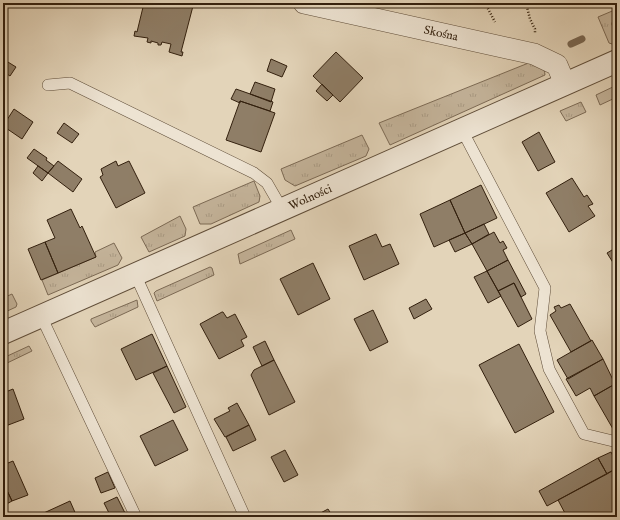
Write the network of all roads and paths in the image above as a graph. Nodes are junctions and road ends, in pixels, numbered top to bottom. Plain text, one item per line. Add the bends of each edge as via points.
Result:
1 (304, 3) edge
2 (526, 3) edge
3 (534, 54) junction
4 (617, 61) edge
5 (565, 84) junction
6 (48, 85) dead end
7 (462, 130) junction
8 (282, 209) junction
9 (135, 274) junction
10 (41, 316) junction
11 (3, 333) edge
12 (617, 442) edge
13 (136, 517) edge
14 (245, 517) edge

1 - 3 street, Skośna
2 - 3 path via 535,29
3 - 5 street, Skośna via 556,65
4 - 5 street, Wolności
5 - 7 street, Wolności
6 - 8 lane via 70,83 254,173 267,183
7 - 8 street, Wolności
7 - 12 lane via 545,288 540,331 549,370 584,434
8 - 9 street, Wolności
9 - 10 street, Wolności
9 - 14 lane
10 - 11 street, Wolności
10 - 13 lane

